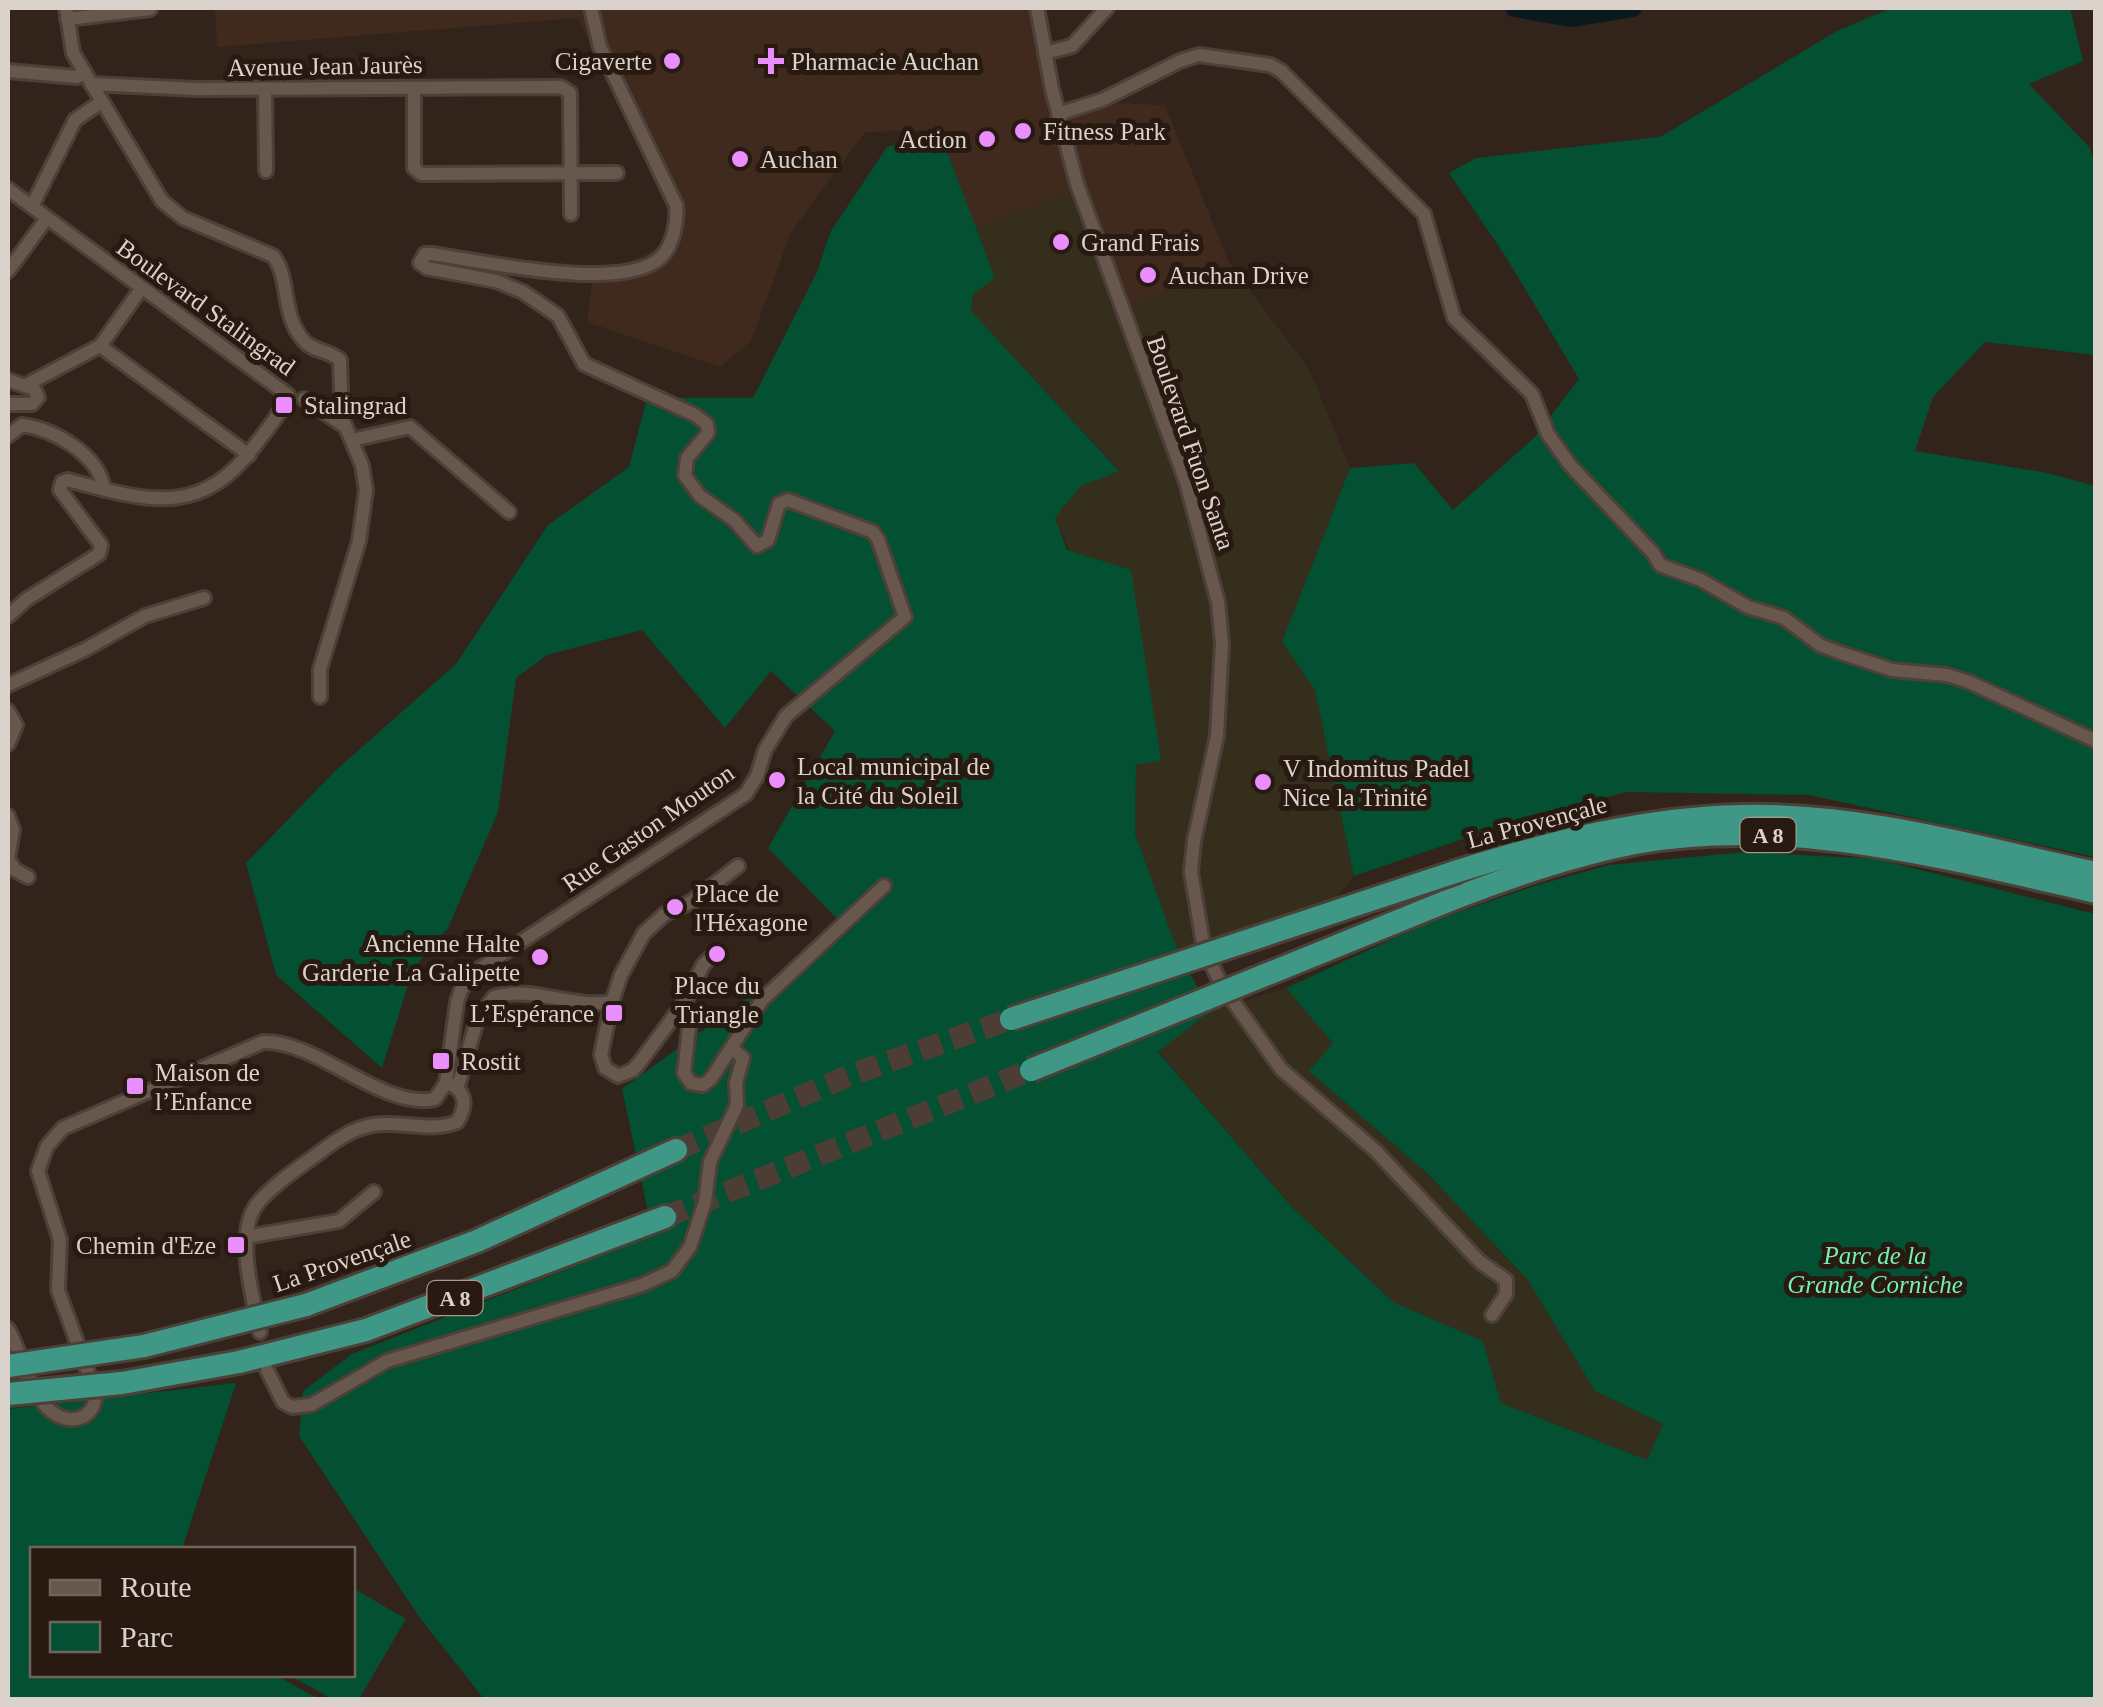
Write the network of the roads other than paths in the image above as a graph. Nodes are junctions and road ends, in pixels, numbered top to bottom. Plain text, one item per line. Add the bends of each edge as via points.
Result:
1 (592, 8) edge
2 (1038, 8) edge
3 (1107, 8) edge
4 (150, 9) edge
5 (67, 13) edge
6 (1045, 53) junction
7 (8, 71) edge
8 (88, 78) junction
9 (414, 88) junction
10 (265, 90) junction
11 (101, 102) junction
12 (1058, 114) junction
13 (266, 171) dead end
14 (572, 173) junction
15 (617, 173) dead end
16 (8, 189) edge
17 (32, 206) junction
18 (572, 214) dead end
19 (47, 218) junction
20 (8, 271) edge
21 (141, 289) junction
22 (100, 346) junction
23 (8, 380) edge
24 (26, 385) junction
25 (304, 399) dead end
26 (8, 404) edge
27 (343, 425) junction
28 (8, 436) edge
29 (352, 440) junction
30 (249, 455) junction
31 (104, 490) junction
32 (509, 512) dead end
33 (204, 598) dead end
34 (8, 616) edge
35 (8, 684) edge
36 (320, 697) dead end
37 (8, 711) edge
38 (2096, 741) edge
39 (8, 744) edge
40 (8, 816) edge
41 (738, 866) dead end
42 (2096, 873) edge
43 (28, 877) dead end
44 (884, 886) dead end
45 (2096, 892) edge
46 (714, 954) dead end
47 (612, 1002) junction
48 (682, 1005) junction
49 (1011, 1019) tunnel mouth
50 (732, 1048) junction
51 (1031, 1070) tunnel mouth
52 (448, 1088) junction
53 (676, 1150) tunnel mouth
54 (374, 1192) dead end
55 (665, 1217) tunnel mouth
56 (246, 1237) junction
57 (1492, 1315) dead end
58 (8, 1329) edge
59 (260, 1332) dead end
60 (8, 1366) edge
61 (267, 1370) dead end
62 (8, 1394) edge

1 - 52 street, Rue Gaston Mouton via 676,204 662,258 600,275 432,254 420,263 523,292 558,316 584,364 707,424 708,434 687,458 686,476 757,546 768,540 779,504 788,500 873,532 905,617 786,716 746,794 474,972 454,1013
2 - 6 street, Boulevard Fuon Santa
3 - 6 street via 1072,46
4 - 5 street
5 - 8 street via 73,52
6 - 12 street, Boulevard Fuon Santa
7 - 8 street, Avenue Jean Jaurès
8 - 10 street, Avenue Jean Jaurès via 136,88
8 - 11 street
9 - 10 street, Avenue Jean Jaurès
9 - 14 street, Avenue Jean Jaurès via 561,87 570,93
9 - 14 street via 414,168 421,174
10 - 13 street
11 - 17 street via 74,120
11 - 27 street via 168,208 277,260 286,309 299,334 340,360
12 - 38 street via 1200,55 1281,71 1424,214 1454,318 1532,394 1548,434 1570,464 1660,566 1784,618 1841,654 1970,682
12 - 57 street, Boulevard Fuon Santa via 1076,184 1186,482 1218,602 1217,736 1192,872 1204,949 1281,1069 1376,1151 1480,1262 1506,1280 1506,1294
14 - 15 street
14 - 18 street
16 - 17 street, Boulevard Stalingrad
17 - 19 street, Boulevard Stalingrad
19 - 20 street
19 - 21 street, Boulevard Stalingrad
21 - 22 street
21 - 30 street, Boulevard Stalingrad via 286,391
22 - 24 street
22 - 30 street
23 - 24 street
24 - 26 street via 37,393 36,401
25 - 27 street
27 - 29 street
28 - 31 street via 22,426 47,431 96,468
29 - 32 street via 410,428
29 - 36 street via 366,486 359,541 320,668
30 - 31 street, Boulevard Stalingrad via 222,482 182,498
31 - 34 street, Boulevard Stalingrad via 62,482 60,490 98,542 99,554
33 - 35 street via 146,616
37 - 39 street via 16,726
40 - 43 street via 14,830 8,860
41 - 47 street via 644,933
42 - 49 highway, La Provençale / A 8, bridge via 1826,820 1744,816 1616,828 1552,842
44 - 50 street via 762,1000
45 - 51 highway, La Provençale / A 8, bridge via 1876,845 1726,834 1675,838 1530,871
46 - 48 street
47 - 48 street via 601,1062 618,1076 633,1070
47 - 52 street via 494,997 478,1017
48 - 50 street via 690,1020 686,1079 707,1083
50 - 61 street via 743,1058 737,1106 710,1162 690,1247 672,1271 387,1360 311,1405 283,1402
52 - 56 street via 463,1093 461,1118 452,1125 385,1124 345,1135 258,1202
52 - 58 street via 427,1101 400,1095 291,1046 263,1042 76,1120 47,1146 38,1171 60,1240 58,1290 94,1388 85,1416 69,1419 43,1405
53 - 60 highway, La Provençale / A 8, bridge via 477,1241 306,1305 144,1346
54 - 56 street via 339,1221
55 - 62 highway, A 8, bridge via 366,1330 122,1383
56 - 59 street

